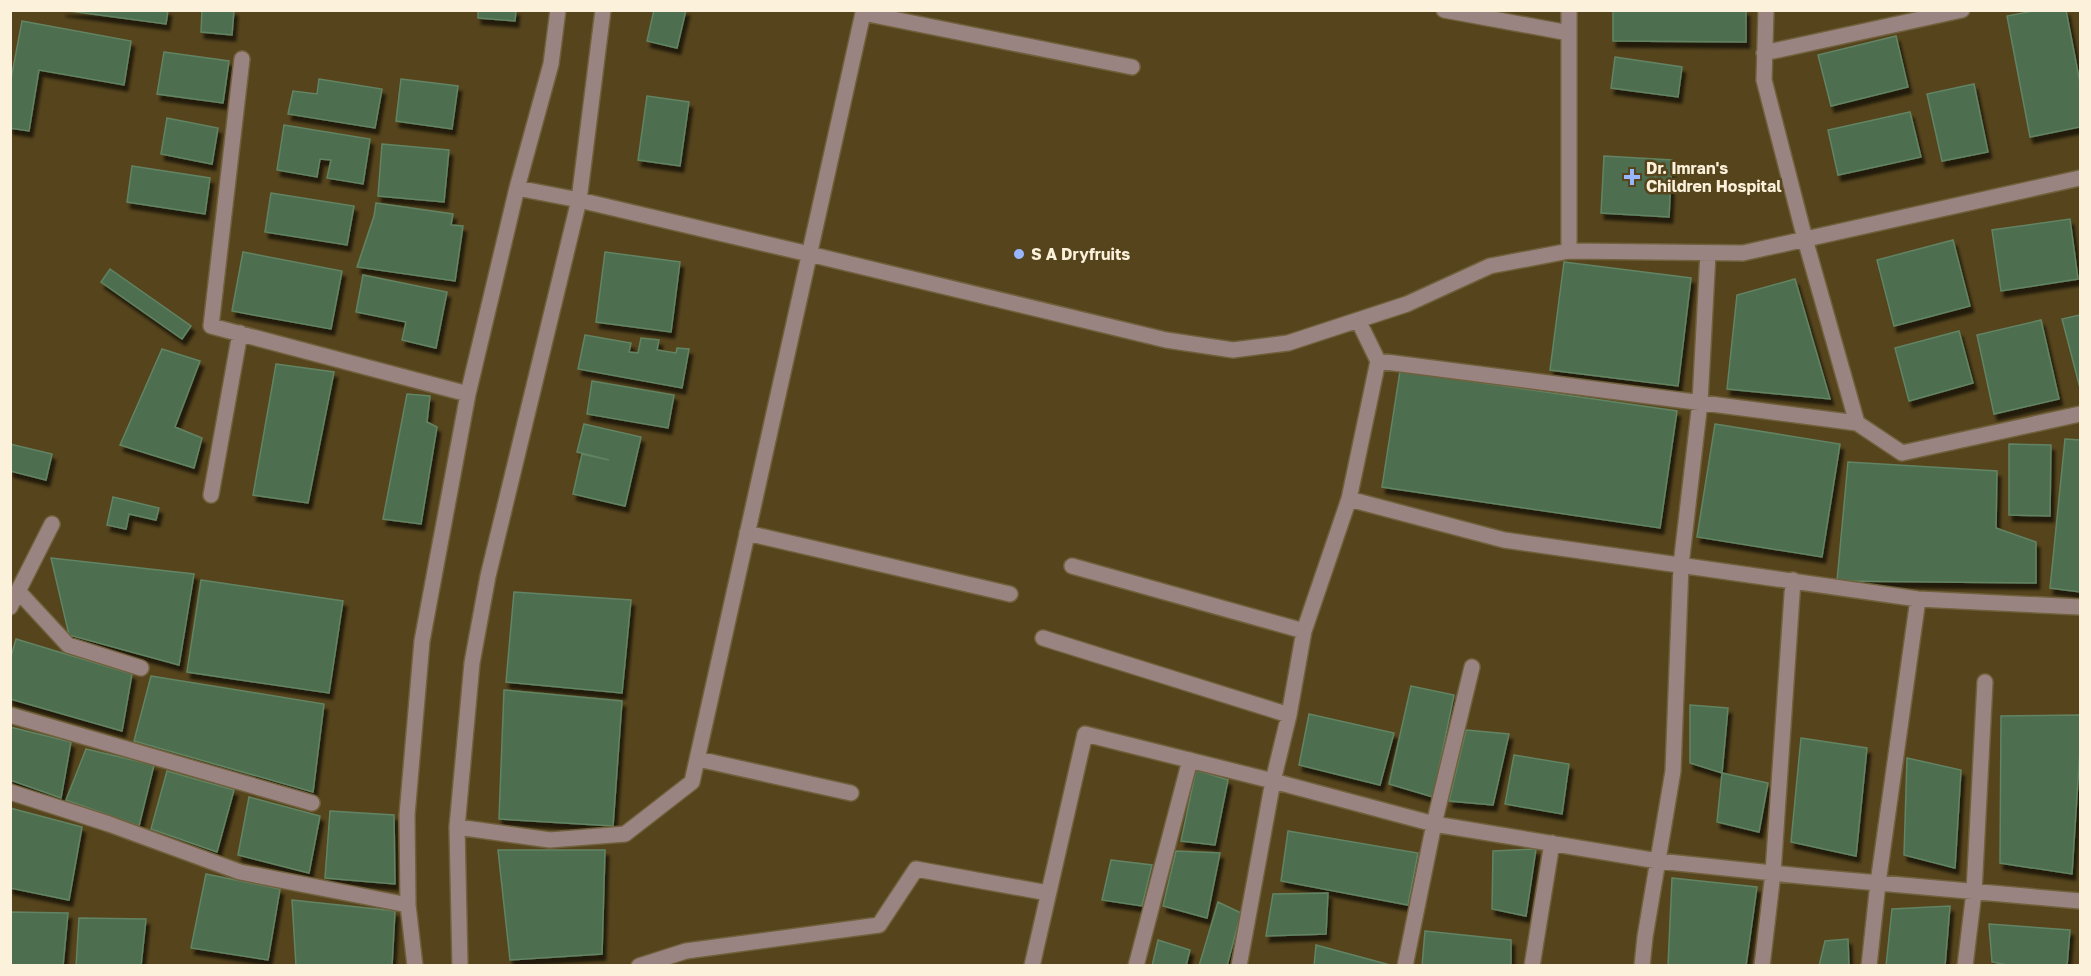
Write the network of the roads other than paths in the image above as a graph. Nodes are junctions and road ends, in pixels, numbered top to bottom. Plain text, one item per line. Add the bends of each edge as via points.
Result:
1 (558, 10) edge
2 (603, 10) edge
3 (1444, 10) edge
4 (1569, 10) edge
5 (1766, 10) edge
6 (1962, 10) edge
7 (1569, 33) junction
8 (1764, 53) junction
9 (242, 58) dead end
10 (1132, 67) dead end
11 (2080, 178) edge
12 (517, 188) junction
13 (579, 200) junction
14 (1805, 239) junction
15 (1569, 251) junction
16 (1708, 253) junction
17 (809, 254) junction
18 (1358, 320) junction
19 (240, 333) junction
20 (1378, 361) junction
21 (468, 394) junction
22 (1700, 402) junction
23 (2080, 414) edge
24 (1857, 423) junction
25 (211, 495) dead end
26 (1349, 499) junction
27 (52, 524) dead end
28 (747, 533) junction
29 (1681, 565) junction
30 (1072, 566) dead end
31 (1793, 580) junction
32 (18, 591) junction
33 (1010, 594) dead end
34 (1918, 599) junction
35 (10, 607) edge
36 (2080, 607) edge
37 (1304, 632) junction
38 (1043, 638) dead end
39 (1472, 666) dead end
40 (141, 668) dead end
41 (1985, 682) dead end
42 (10, 715) edge
43 (1289, 715) junction
44 (698, 759) junction
45 (1190, 760) junction
46 (1273, 781) junction
47 (10, 792) edge
48 (851, 793) dead end
49 (312, 803) dead end
50 (1434, 824) junction
51 (457, 827) junction
52 (1552, 843) junction
53 (1658, 861) junction
54 (1773, 873) junction
55 (1878, 883) junction
56 (1974, 891) junction
57 (1048, 893) junction
58 (2080, 901) edge
59 (408, 905) junction
60 (416, 966) edge
61 (460, 966) edge
62 (639, 966) edge
63 (1032, 966) edge
64 (1136, 966) edge
65 (1239, 966) edge
66 (1405, 966) edge
67 (1532, 966) edge
68 (1642, 966) edge
69 (1762, 966) edge
70 (1869, 966) edge
71 (1965, 966) edge

1 - 12 street via 550,64
2 - 13 street
3 - 7 street
4 - 7 street
5 - 8 street
6 - 8 street
7 - 15 street
8 - 14 street via 1764,80
9 - 19 street via 211,326
10 - 17 street via 863,13
11 - 14 street
12 - 13 street
12 - 21 street
13 - 17 street
13 - 51 street via 488,576 472,663
14 - 16 street via 1743,253
14 - 24 street
15 - 16 street
15 - 18 street via 1490,266 1407,304
16 - 22 street
17 - 18 street via 1166,340 1233,350 1288,343
17 - 28 street
18 - 20 street
19 - 21 street
19 - 25 street
20 - 22 street
20 - 26 street
21 - 59 street via 422,641 407,815
22 - 24 street
22 - 29 street
23 - 24 street via 1902,453
26 - 29 street via 1504,540
26 - 37 street
27 - 32 street
28 - 33 street
28 - 44 street
29 - 31 street
29 - 53 street via 1673,771
30 - 37 street
31 - 34 street
31 - 54 street
32 - 35 street
32 - 40 street via 68,645
34 - 36 street
34 - 55 street
37 - 43 street
38 - 43 street
39 - 50 street
41 - 56 street
42 - 49 street
43 - 46 street
44 - 48 street
44 - 51 street via 692,782 625,834 550,840
45 - 46 street
45 - 57 street via 1084,734
45 - 64 street
46 - 50 street
46 - 65 street
47 - 59 street via 240,872
50 - 52 street
50 - 66 street
51 - 61 street
52 - 53 street
52 - 67 street
53 - 54 street
53 - 68 street
54 - 55 street
54 - 69 street
55 - 56 street
55 - 70 street
56 - 58 street
56 - 71 street
57 - 62 street via 916,869 879,925 686,951
57 - 63 street
59 - 60 street

